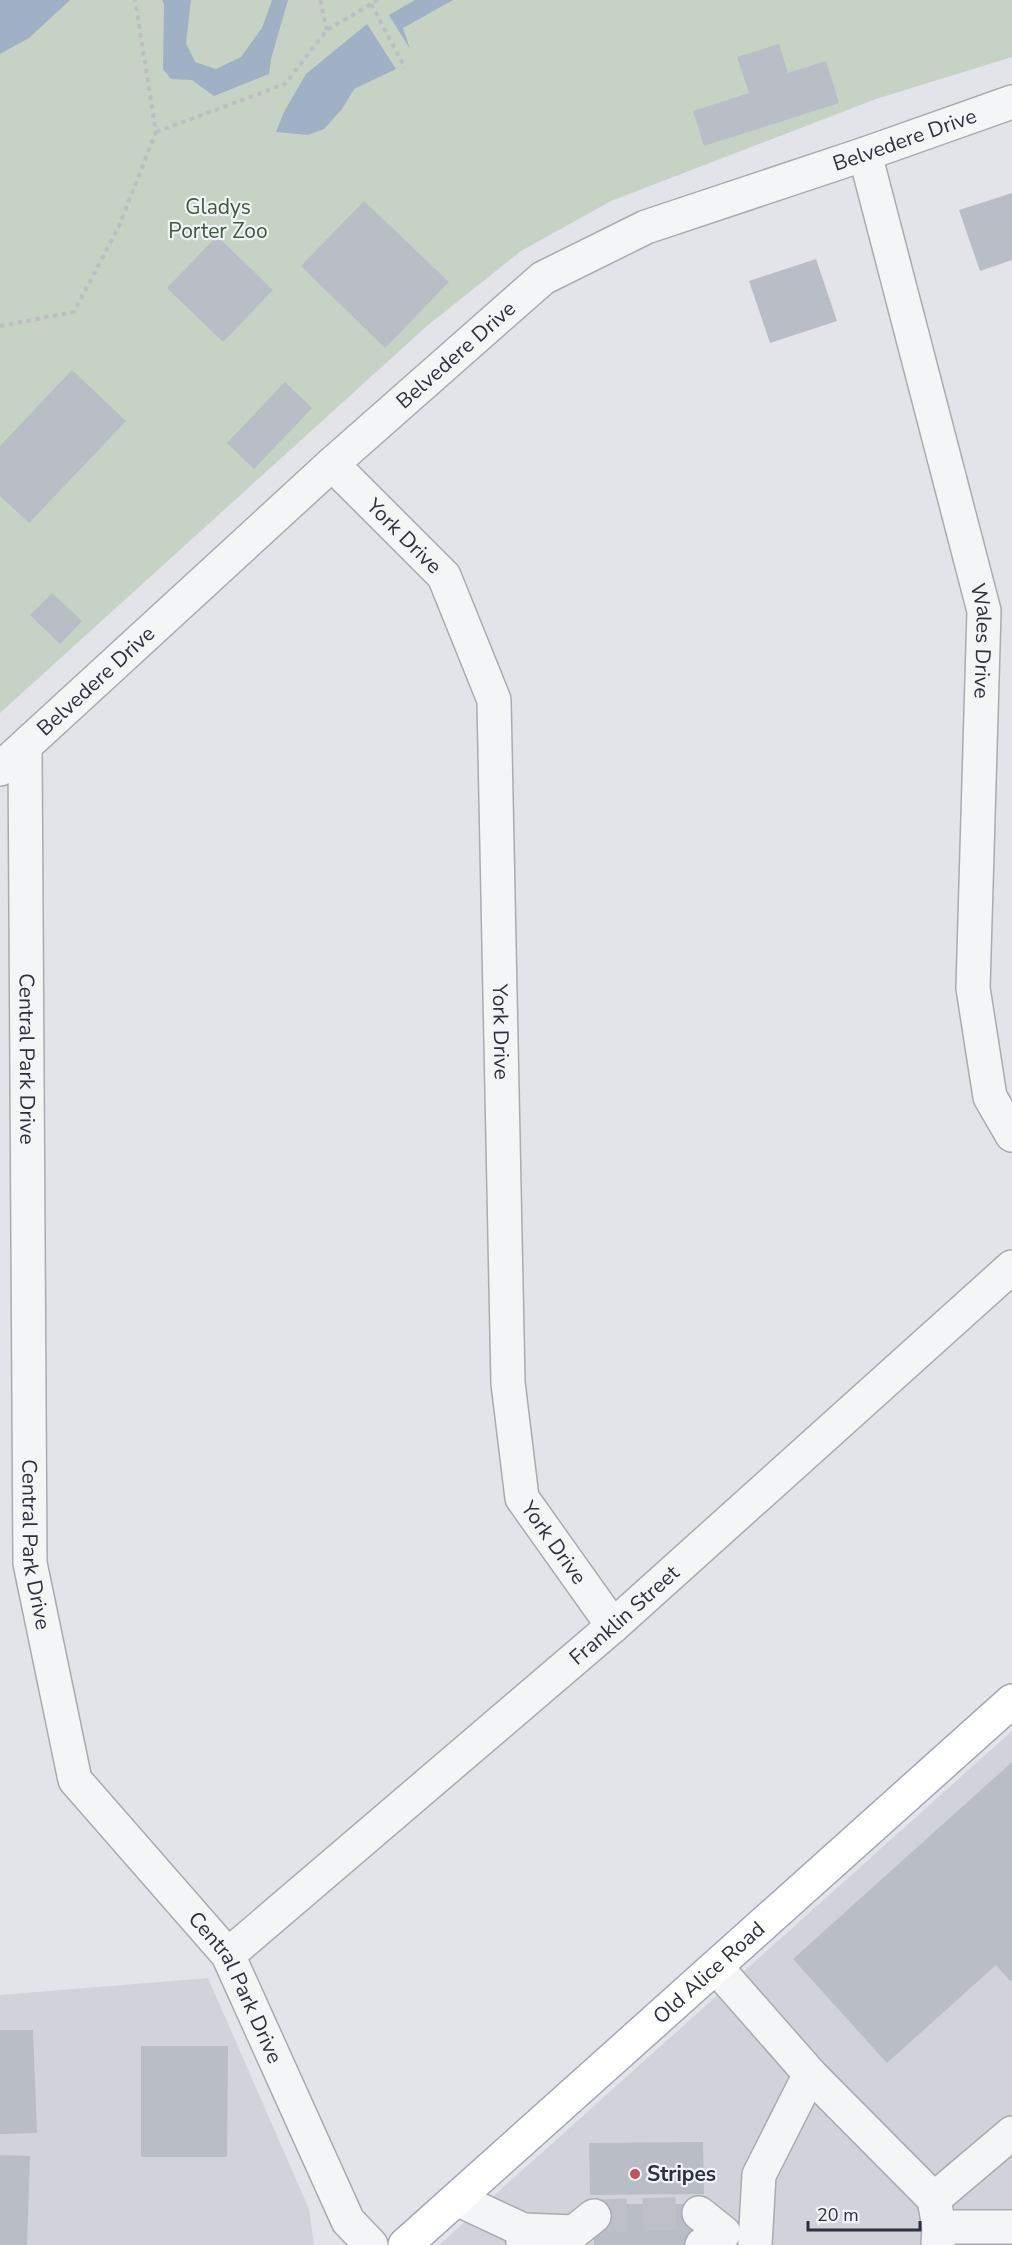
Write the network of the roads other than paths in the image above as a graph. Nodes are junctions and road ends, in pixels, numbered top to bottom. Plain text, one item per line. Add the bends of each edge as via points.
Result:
1 (1012, 102) edge
2 (865, 154) junction
3 (332, 464) junction
4 (25, 749) junction
5 (0, 769) edge
6 (1012, 1135) edge
7 (1012, 1267) edge
8 (613, 1626) junction
9 (1012, 1701) edge
10 (228, 1954) junction
11 (716, 1966) junction
12 (810, 2074) junction
13 (1012, 2133) edge
14 (457, 2199) junction
15 (937, 2224) edge
16 (1012, 2227) edge
17 (586, 2231) tunnel mouth
18 (727, 2234) edge
19 (523, 2238) edge
20 (371, 2245) edge
21 (405, 2245) edge

1 - 2 street, Belvedere Drive
2 - 3 street, Belvedere Drive via 646,227 543,278
2 - 6 street, Wales Drive via 984,611 973,988 990,1097
3 - 4 street, Belvedere Drive
3 - 8 street, York Drive via 444,576 494,700 508,1383 522,1498
4 - 5 street, Belvedere Drive
4 - 10 street, Central Park Drive via 30,1563 75,1780
7 - 8 street, Franklin Street
8 - 10 street, Franklin Street
9 - 11 main road, Old Alice Road
10 - 20 street, Central Park Drive via 348,2221
11 - 12 street
11 - 14 main road, Old Alice Road
12 - 15 street
12 - 18 street
13 - 15 street
14 - 19 street
14 - 21 main road, Old Alice Road
15 - 16 street
17 - 19 street

